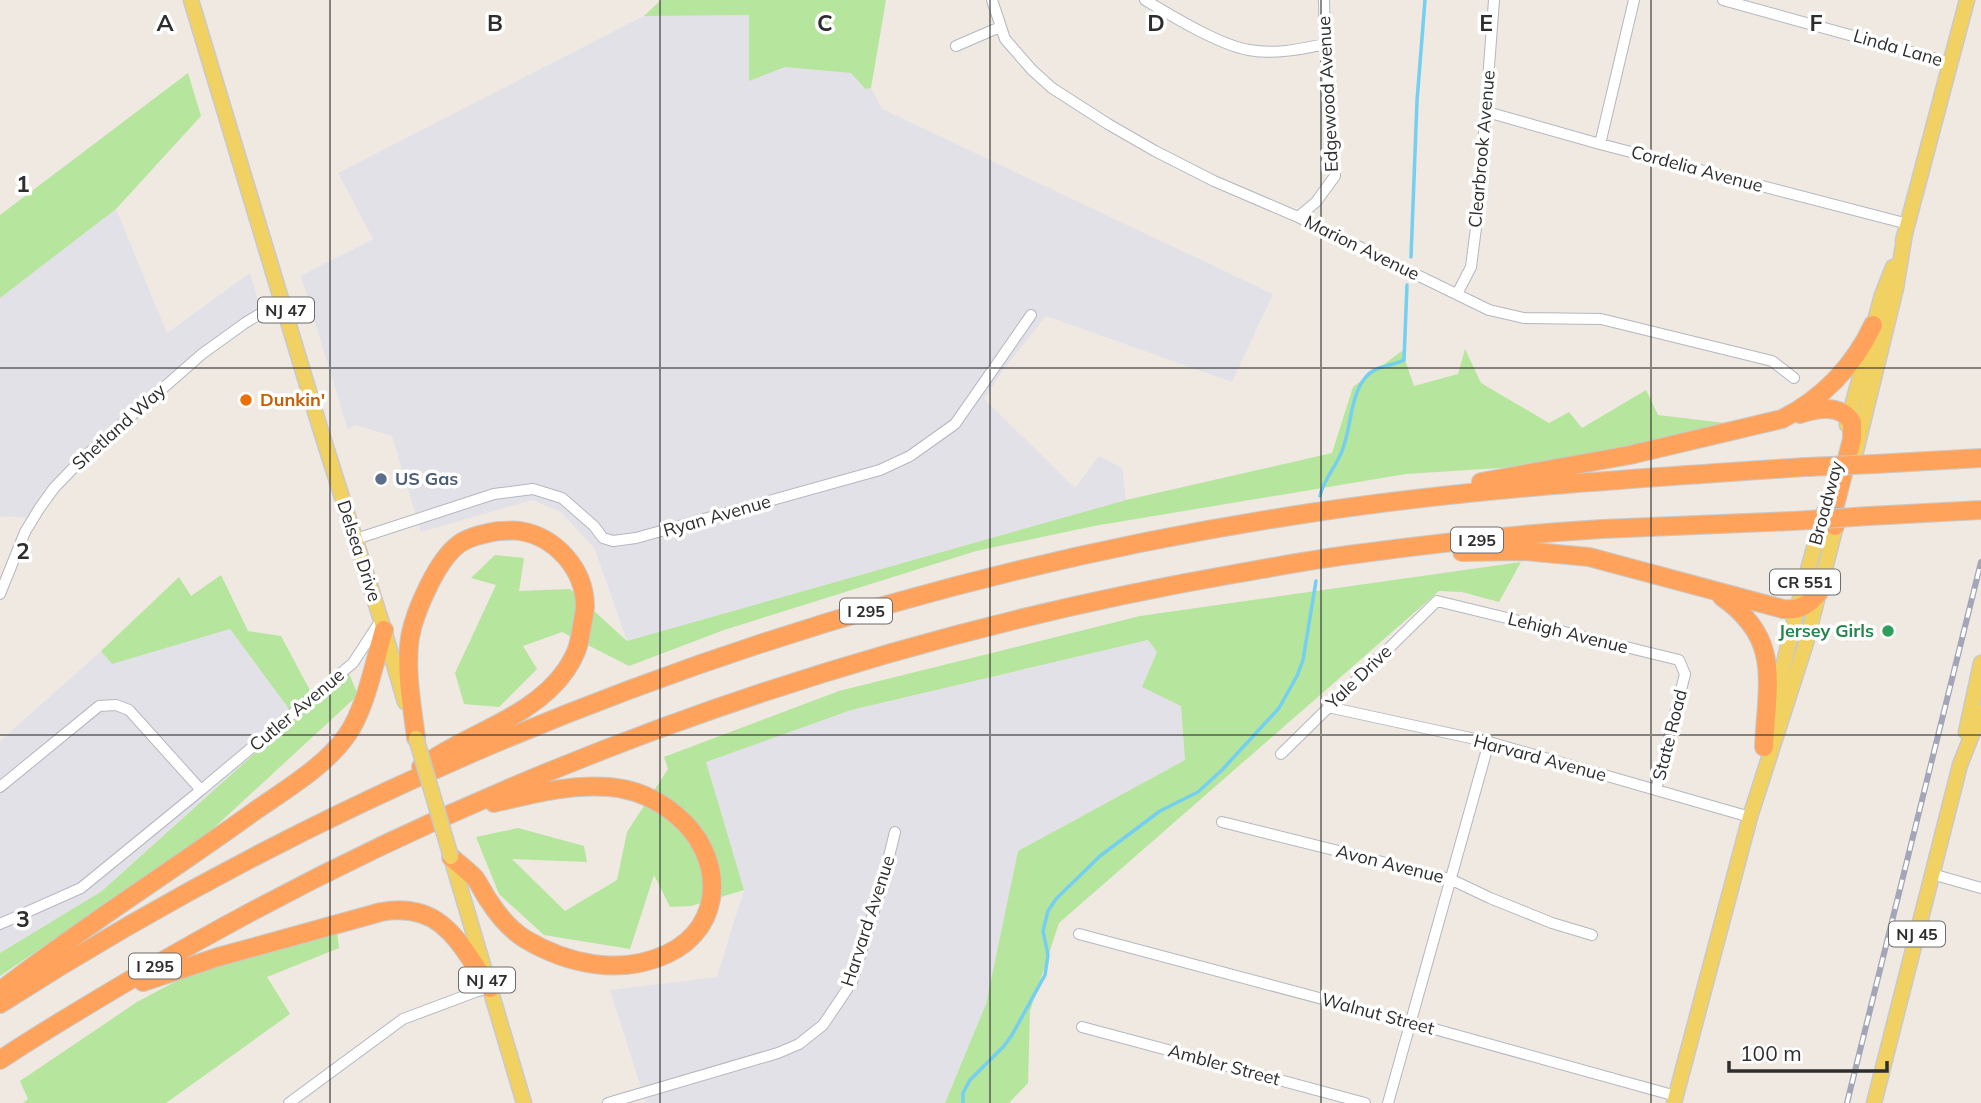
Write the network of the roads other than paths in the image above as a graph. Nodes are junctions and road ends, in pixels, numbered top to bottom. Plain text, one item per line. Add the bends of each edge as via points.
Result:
1 (191, 0) edge
2 (992, 0) edge
3 (1146, 0) edge
4 (1324, 0) edge
5 (1494, 0) edge
6 (1634, 0) edge
7 (1723, 0) edge
8 (1968, 0) edge
9 (1000, 27) junction
10 (1325, 44) junction
11 (956, 46) dead end
12 (1951, 63) junction
13 (1487, 112) junction
14 (1600, 144) junction
15 (1298, 217) junction
16 (1907, 229) junction
17 (1457, 294) junction
18 (283, 300) junction
19 (1031, 315) dead end
20 (1873, 325) junction
21 (1794, 379) dead end
22 (1849, 417) junction
23 (1782, 419) junction
24 (1973, 458) edge
25 (1981, 510) edge
26 (1313, 512) junction
27 (1835, 526) junction
28 (355, 539) junction
29 (1353, 554) junction
30 (1707, 588) junction
31 (1819, 592) junction
32 (0, 594) edge
33 (1437, 601) joint
34 (1797, 609) junction
35 (383, 625) junction
36 (1981, 663) edge
37 (1683, 680) joint
38 (1328, 707) junction
39 (1981, 712) edge
40 (416, 738) junction
41 (1489, 742) junction
42 (1764, 747) junction
43 (1281, 754) dead end
44 (1959, 765) junction
45 (0, 787) edge
46 (394, 788) junction
47 (201, 790) junction
48 (1656, 790) junction
49 (446, 815) junction
50 (1750, 817) junction
51 (1222, 822) dead end
52 (895, 832) dead end
53 (451, 857) junction
54 (1932, 874) junction
55 (1450, 879) junction
56 (1981, 888) edge
57 (0, 924) edge
58 (1079, 933) dead end
59 (1592, 935) dead end
60 (490, 988) junction
61 (0, 991) edge
62 (0, 1004) edge
63 (1409, 1022) junction
64 (1082, 1027) dead end
65 (34, 1038) junction
66 (0, 1060) edge
67 (1675, 1099) edge
68 (289, 1103) edge
69 (524, 1103) edge
70 (608, 1103) edge
71 (1365, 1103) edge
72 (1388, 1103) edge
73 (1874, 1103) edge

1 - 18 main road, Delsea Drive / NJ 47
2 - 9 street, Marion Avenue
3 - 10 street via 1236,47 1289,50
4 - 10 street, Edgewood Avenue
5 - 13 street, Clearbrook Avenue
6 - 14 street
7 - 12 street, Linda Lane
8 - 12 main road, Broadway / CR 551
9 - 11 street
9 - 15 street, Marion Avenue via 1013,50 1041,79 1108,124 1214,181
10 - 15 street, Edgewood Avenue via 1335,176
12 - 16 main road, Broadway / CR 551
13 - 14 street, Cordelia Avenue
13 - 17 street, Clearbrook Avenue via 1471,267
14 - 16 street, Cordelia Avenue
15 - 17 street, Marion Avenue
16 - 20 main road, Broadway / CR 551
16 - 27 main road, Broadway / CR 551
17 - 21 street, Marion Avenue via 1500,313 1524,318 1601,319 1772,361
18 - 28 main road, Delsea Drive / NJ 47
18 - 32 street, Shetland Way via 202,354 54,488 19,544
19 - 28 street, Ryan Avenue via 955,424 910,456 880,470 636,538 603,538 562,498 533,489 494,494
20 - 22 main road, Broadway / CR 551
20 - 23 highway via 1833,382
22 - 23 highway via 1817,409
22 - 27 highway via 1854,428 1833,513
22 - 34 main road, Broadway / CR 551
23 - 26 highway via 1630,455
24 - 26 highway, I 295, bridge via 1521,488
25 - 29 highway, I 295, bridge via 1587,530
26 - 46 highway, I 295 via 1077,557 869,610 626,691
27 - 31 main road, Broadway / CR 551
28 - 35 main road, Delsea Drive / NJ 47
29 - 30 highway via 1559,553
29 - 49 highway, I 295 via 1128,593 921,643 648,732
30 - 34 highway
30 - 42 highway via 1741,611 1762,641 1767,670
31 - 34 highway
31 - 50 main road, Broadway / CR 551
33 - 37 street, Lehigh Avenue via 1679,660
33 - 38 street, Yale Drive
34 - 42 main road, Broadway / CR 551
35 - 40 main road, Delsea Drive / NJ 47
35 - 47 street, Cutler Avenue via 353,663
35 - 61 highway via 359,713 332,752
36 - 44 main road, NJ 45
37 - 48 street, State Road
38 - 41 street, Harvard Avenue
38 - 43 street, Yale Drive
39 - 44 main road, NJ 45
40 - 46 highway via 409,674 411,636 421,602 447,557 458,544 492,532 518,530 553,545 571,562 585,608 579,649 564,672 545,693 435,757
40 - 53 main road, Delsea Drive / NJ 47, bridge
41 - 48 street, Harvard Avenue
41 - 55 street
42 - 50 main road, Broadway / CR 551
44 - 54 main road, NJ 45
45 - 47 street via 99,706 116,705 129,710
46 - 62 highway, I 295 via 189,891
47 - 57 street, Cutler Avenue via 81,888
48 - 50 street, Harvard Avenue
49 - 53 highway via 554,790 600,787 631,791 664,806 693,831 709,861 713,887 700,925 676,949 637,963 595,964 564,958 523,938
49 - 65 highway, I 295 via 191,944
50 - 67 main road, Broadway / CR 551
51 - 55 street, Avon Avenue
52 - 70 street, Harvard Avenue via 852,982 823,1025 778,1053
53 - 60 main road, Delsea Drive / NJ 47
54 - 56 street
54 - 73 main road, NJ 45
55 - 59 street, Avon Avenue via 1552,923
55 - 63 street
58 - 63 street, Walnut Street
60 - 65 highway via 439,921 414,911 389,910 164,974
60 - 68 street via 403,1019
60 - 69 main road, Delsea Drive / NJ 47
63 - 67 street, Walnut Street
63 - 72 street
64 - 71 street, Ambler Street
65 - 66 highway, I 295

